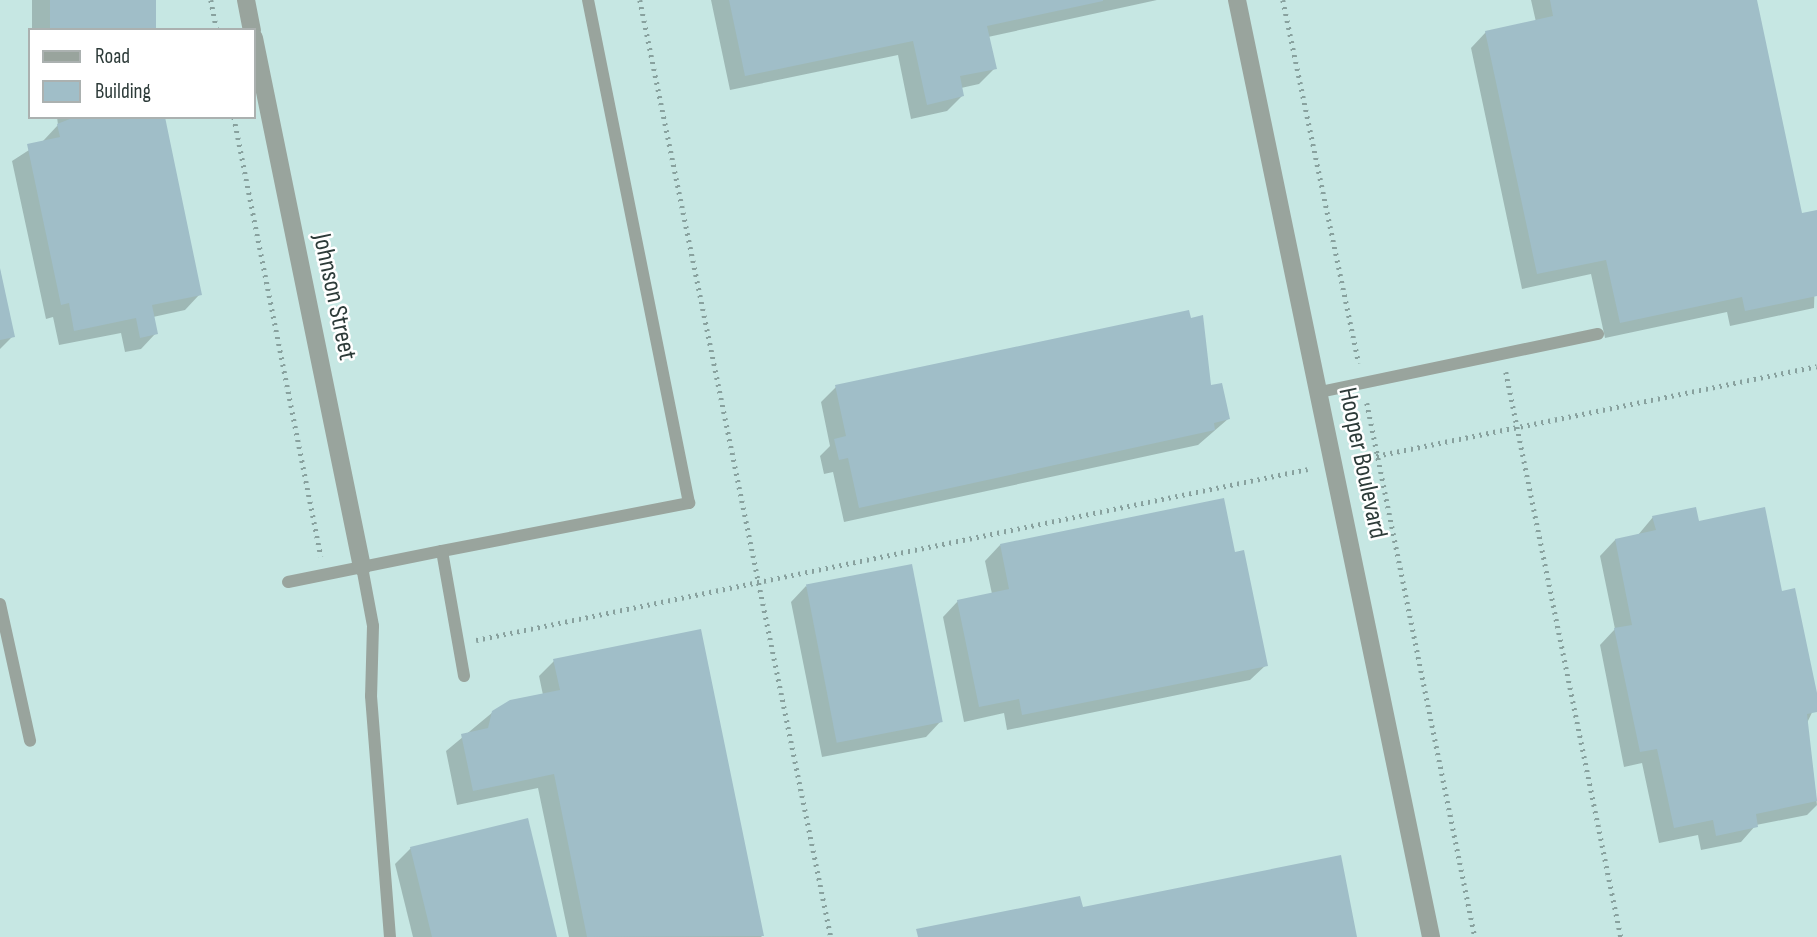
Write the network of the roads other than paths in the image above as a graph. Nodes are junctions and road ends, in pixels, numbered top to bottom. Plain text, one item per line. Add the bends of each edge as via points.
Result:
1 (246, 0) edge
2 (589, 0) edge
3 (1237, 0) edge
4 (252, 28) edge
5 (256, 48) edge
6 (1598, 334) dead end
7 (1320, 392) junction
8 (442, 551) junction
9 (362, 566) junction
10 (288, 582) dead end
11 (0, 604) edge
12 (464, 676) dead end
13 (30, 741) dead end
14 (390, 937) edge
15 (1431, 937) edge

1 - 4 street
2 - 8 lane via 689,503
3 - 7 street, Hooper Boulevard
5 - 9 street, Johnson Street
6 - 7 lane
7 - 15 street, Hooper Boulevard
8 - 9 lane
8 - 12 lane
9 - 10 lane
9 - 14 lane via 373,626 371,696
11 - 13 lane

